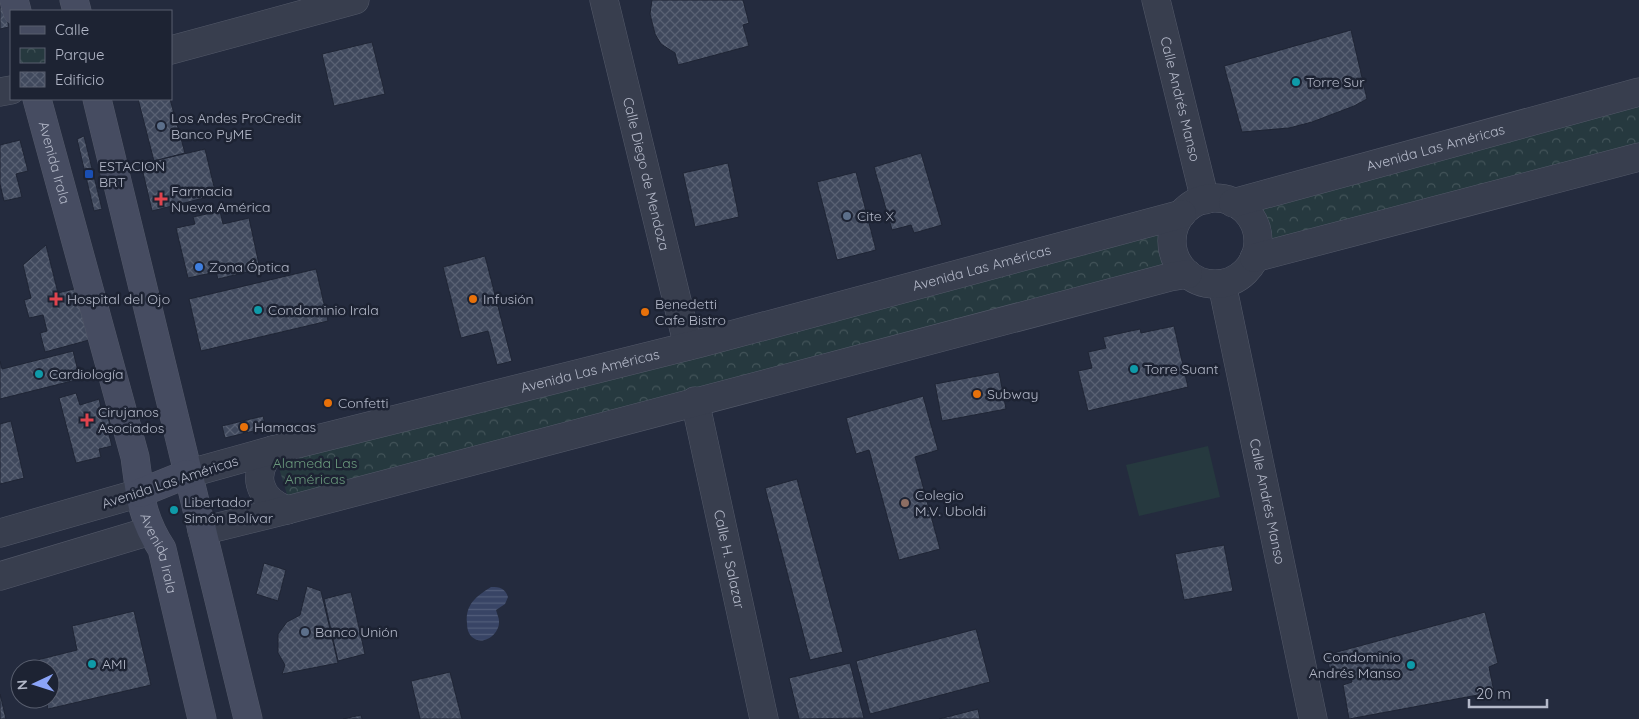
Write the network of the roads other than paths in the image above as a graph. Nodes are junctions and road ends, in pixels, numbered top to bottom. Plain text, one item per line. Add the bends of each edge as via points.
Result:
1 (355, 0) edge
2 (604, 0) edge
3 (1156, 0) edge
4 (172, 50) edge
5 (1639, 92) edge
6 (37, 100) edge
7 (97, 100) edge
8 (1639, 157) edge
9 (1205, 200) junction
10 (1232, 202) junction
11 (1182, 214) junction
12 (1254, 258) junction
13 (1188, 274) junction
14 (1222, 284) junction
15 (688, 346) junction
16 (695, 401) junction
17 (273, 450) junction
18 (187, 474) junction
19 (140, 493) junction
20 (288, 510) junction
21 (150, 531) junction
22 (202, 531) junction
23 (0, 533) edge
24 (0, 576) edge
25 (202, 719) edge
26 (248, 719) edge
27 (764, 719) edge
28 (1312, 719) edge

1 - 4 street
2 - 15 street, Calle Diego de Mendoza
3 - 9 street, Calle Andrés Manso
5 - 10 street, Avenida Las Américas
6 - 19 main road, Avenida Irala via 133,448
7 - 18 main road
8 - 12 street
9 - 10 street
9 - 11 street
10 - 12 street via 1246,212 1256,226 1258,245
11 - 13 street via 1175,224 1172,247 1174,258
11 - 15 street, Avenida Las Américas
12 - 14 street via 1235,279
13 - 14 street via 1198,281
13 - 16 street
14 - 28 street, Calle Andrés Manso
15 - 17 street, Avenida Las Américas
16 - 20 street
16 - 27 street, Calle H. Salazar
17 - 18 street, Avenida Las Américas
17 - 20 street via 261,468 262,490 273,503
18 - 19 main road, Avenida Las Américas
18 - 22 main road
19 - 21 main road, Avenida Irala
19 - 23 street, Avenida Las Américas
20 - 22 street
21 - 24 street
21 - 25 main road, Avenida Irala via 162,549
22 - 26 main road

